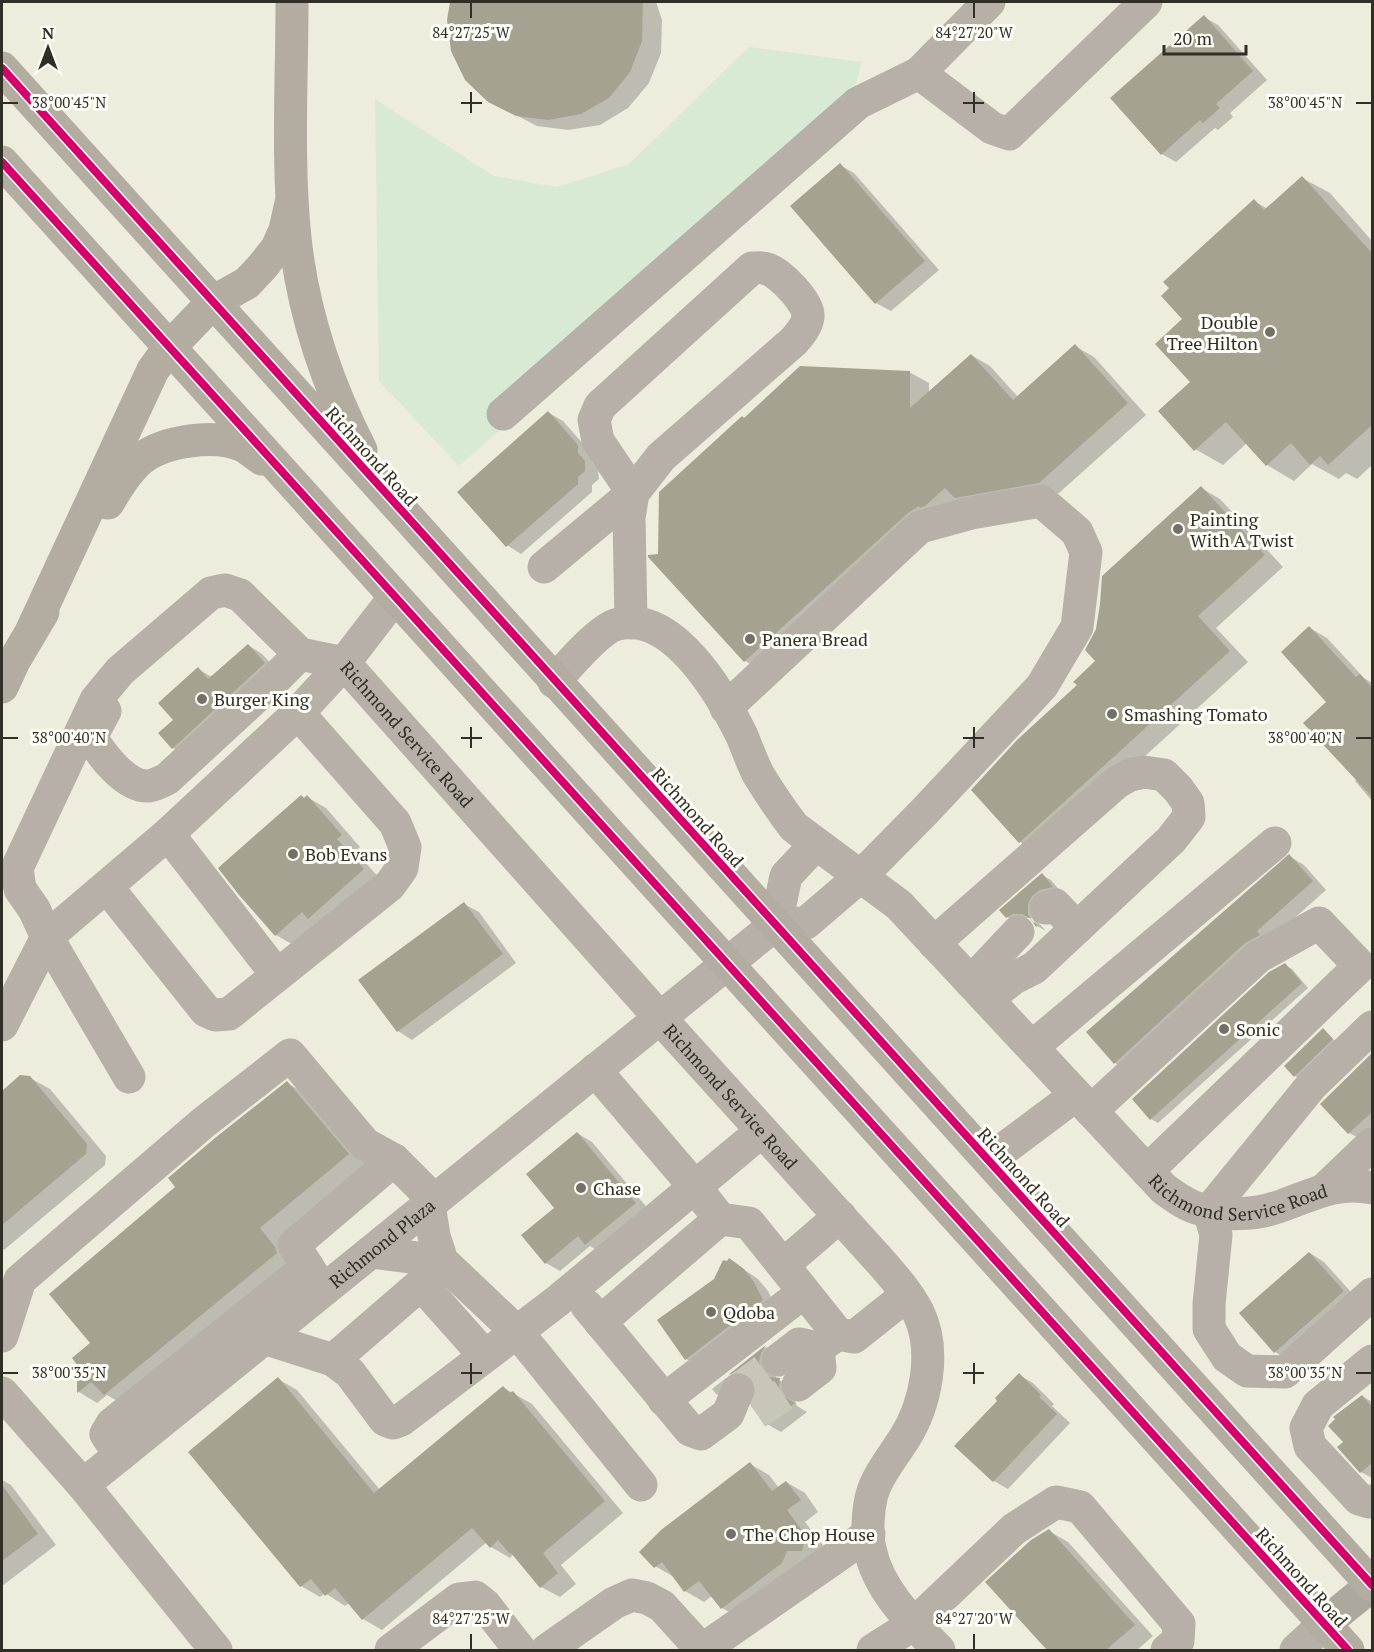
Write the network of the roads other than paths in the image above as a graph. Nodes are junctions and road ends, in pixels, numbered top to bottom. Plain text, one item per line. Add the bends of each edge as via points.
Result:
1 (292, 2) edge
2 (988, 2) edge
3 (1146, 2) edge
4 (2, 68) edge
5 (919, 73) junction
6 (2, 162) edge
7 (292, 199) junction
8 (213, 302) junction
9 (170, 348) junction
10 (503, 414) dead end
11 (300, 491) junction
12 (383, 491) junction
13 (633, 493) junction
14 (544, 567) dead end
15 (394, 598) junction
16 (631, 623) junction
17 (31, 632) junction
18 (141, 653) junction
19 (300, 654) junction
20 (344, 663) junction
21 (554, 682) junction
22 (2, 687) edge
23 (726, 708) junction
24 (298, 713) junction
25 (168, 834) junction
26 (1275, 843) dead end
27 (816, 844) junction
28 (862, 875) junction
29 (107, 886) junction
30 (1046, 908) dead end
31 (776, 924) junction
32 (1077, 928) junction
33 (1018, 932) dead end
34 (47, 937) junction
35 (934, 943) junction
36 (727, 964) junction
37 (277, 975) junction
38 (979, 991) junction
39 (660, 1018) junction
40 (2, 1025) edge
41 (1372, 1027) edge
42 (1032, 1047) junction
43 (595, 1070) junction
44 (129, 1077) dead end
45 (1084, 1103) junction
46 (762, 1131) junction
47 (1372, 1144) edge
48 (394, 1161) junction
49 (989, 1161) junction
50 (1146, 1171) junction
51 (695, 1186) junction
52 (1372, 1188) edge
53 (1324, 1190) junction
54 (432, 1203) junction
55 (1209, 1211) junction
56 (840, 1216) junction
57 (720, 1219) junction
58 (371, 1252) junction
59 (442, 1261) junction
60 (783, 1265) junction
61 (315, 1279) junction
62 (572, 1288) junction
63 (804, 1292) junction
64 (1372, 1294) edge
65 (907, 1295) junction
66 (600, 1322) junction
67 (517, 1332) junction
68 (2, 1336) edge
69 (264, 1338) junction
70 (828, 1341) junction
71 (485, 1356) junction
72 (333, 1360) junction
73 (1372, 1361) edge
74 (788, 1372) tunnel mouth
75 (2, 1393) edge
76 (664, 1400) junction
77 (743, 1405) tunnel mouth
78 (120, 1455) junction
79 (83, 1485) junction
80 (641, 1485) dead end
81 (1372, 1501) edge
82 (869, 1534) junction
83 (1372, 1585) edge
84 (914, 1624) junction
85 (1324, 1624) junction
86 (216, 1650) edge
87 (391, 1650) edge
88 (520, 1650) edge
89 (547, 1650) edge
90 (702, 1650) edge
91 (873, 1650) edge
92 (939, 1650) edge
93 (1167, 1650) edge
94 (1296, 1650) edge
95 (1348, 1650) edge

1 - 7 highway
2 - 5 street
3 - 5 street via 1009,134 992,128
4 - 8 highway, Richmond Road
5 - 10 street via 858,103
6 - 9 highway, Richmond Road
7 - 8 highway via 277,248 246,283
7 - 12 highway via 295,240 315,336 351,431
8 - 9 highway
8 - 12 highway, Richmond Road
9 - 11 highway, Richmond Road
9 - 17 highway via 153,370
11 - 15 highway, Richmond Road
11 - 17 highway via 244,446 226,440 180,443 151,452 120,483
12 - 21 highway, Richmond Road
13 - 13 street via 660,458 804,328 808,315 804,302 778,274 752,268 600,406 594,420 598,441
13 - 14 street
13 - 16 street via 629,518
15 - 20 street, Richmond Service Road
15 - 36 highway, Richmond Road
16 - 21 street via 606,629
16 - 23 street, Richmond Service Road via 657,628 690,655
17 - 22 highway
18 - 19 street via 211,593 225,590 240,595
18 - 19 street via 136,676 110,704 91,737 118,771 149,786 167,778
18 - 34 street via 96,700 17,868 20,889
19 - 20 street
20 - 24 street
20 - 39 street, Richmond Service Road
21 - 31 highway, Richmond Road
23 - 27 street, Richmond Service Road via 757,772 781,810 794,827
23 - 28 street via 920,526 1041,501 1077,532 1086,552 1077,627 1042,686
24 - 25 street
24 - 37 street via 395,823 405,847 402,868 390,885
25 - 29 street
25 - 37 street
26 - 42 street
27 - 28 street, Richmond Service Road
27 - 31 street via 786,876
28 - 31 street via 806,923
28 - 35 street, Richmond Service Road via 899,905
29 - 34 street
29 - 37 street via 206,1011 215,1016 229,1014
30 - 32 street via 1055,905
31 - 36 street, Richmond Plaza
31 - 49 highway, Richmond Road
32 - 35 street via 1172,840 1189,817 1188,803 1164,775 1144,772 1116,783
32 - 38 street via 1034,968
33 - 38 street
34 - 40 street
34 - 44 street
35 - 38 street, Richmond Service Road
36 - 39 street, Richmond Plaza
36 - 85 highway, Richmond Road
38 - 42 street, Richmond Service Road
39 - 43 street, Richmond Plaza
39 - 46 street, Richmond Service Road
41 - 55 street via 1311,1086
42 - 45 street, Richmond Service Road
43 - 51 street
43 - 54 street, Richmond Plaza
45 - 49 street
45 - 50 street, Richmond Service Road
45 - 50 street via 1258,957 1319,923 1360,966
46 - 51 street
46 - 56 street, Richmond Service Road
47 - 53 street
48 - 54 street
48 - 61 street via 294,1245
48 - 68 street via 365,1144 290,1055 20,1280
49 - 83 highway, Richmond Road
50 - 55 street, Richmond Service Road via 1182,1202
51 - 57 street
51 - 62 street
52 - 53 street, Richmond Service Road
53 - 55 street, Richmond Service Road via 1254,1213
54 - 58 street, Richmond Plaza
54 - 59 street via 434,1236
55 - 64 street via 1216,1235 1209,1329 1227,1357 1247,1371 1285,1372
56 - 60 street
56 - 65 street, Richmond Service Road
57 - 60 street via 749,1223
57 - 66 street
58 - 59 street
58 - 61 street, Richmond Plaza
59 - 67 street
60 - 63 street
61 - 69 street, Richmond Plaza
61 - 78 street via 112,1424 106,1434
62 - 66 street
62 - 67 street
63 - 70 street
63 - 76 street
65 - 70 street via 854,1337
65 - 82 street, Richmond Service Road via 919,1314 928,1373 915,1421 874,1488
66 - 76 street
67 - 71 street
67 - 80 street
69 - 72 street
69 - 78 street, Richmond Plaza
70 - 74 street via 799,1344
71 - 72 street via 393,1424 385,1420 350,1373
71 - 72 street via 421,1284
73 - 81 street via 1318,1405 1306,1428 1310,1446 1359,1499
75 - 79 street
76 - 77 street via 690,1430 701,1434
78 - 79 street, Richmond Plaza
79 - 86 street
82 - 84 street, Richmond Service Road via 879,1576
82 - 90 street
83 - 85 main road
84 - 91 street
84 - 92 street, Richmond Service Road
84 - 93 street via 1014,1529 1056,1502 1080,1507 1179,1624 1178,1641
85 - 94 street
85 - 95 highway, Richmond Road
87 - 88 street via 459,1599 475,1597
89 - 90 street via 632,1594 662,1606

